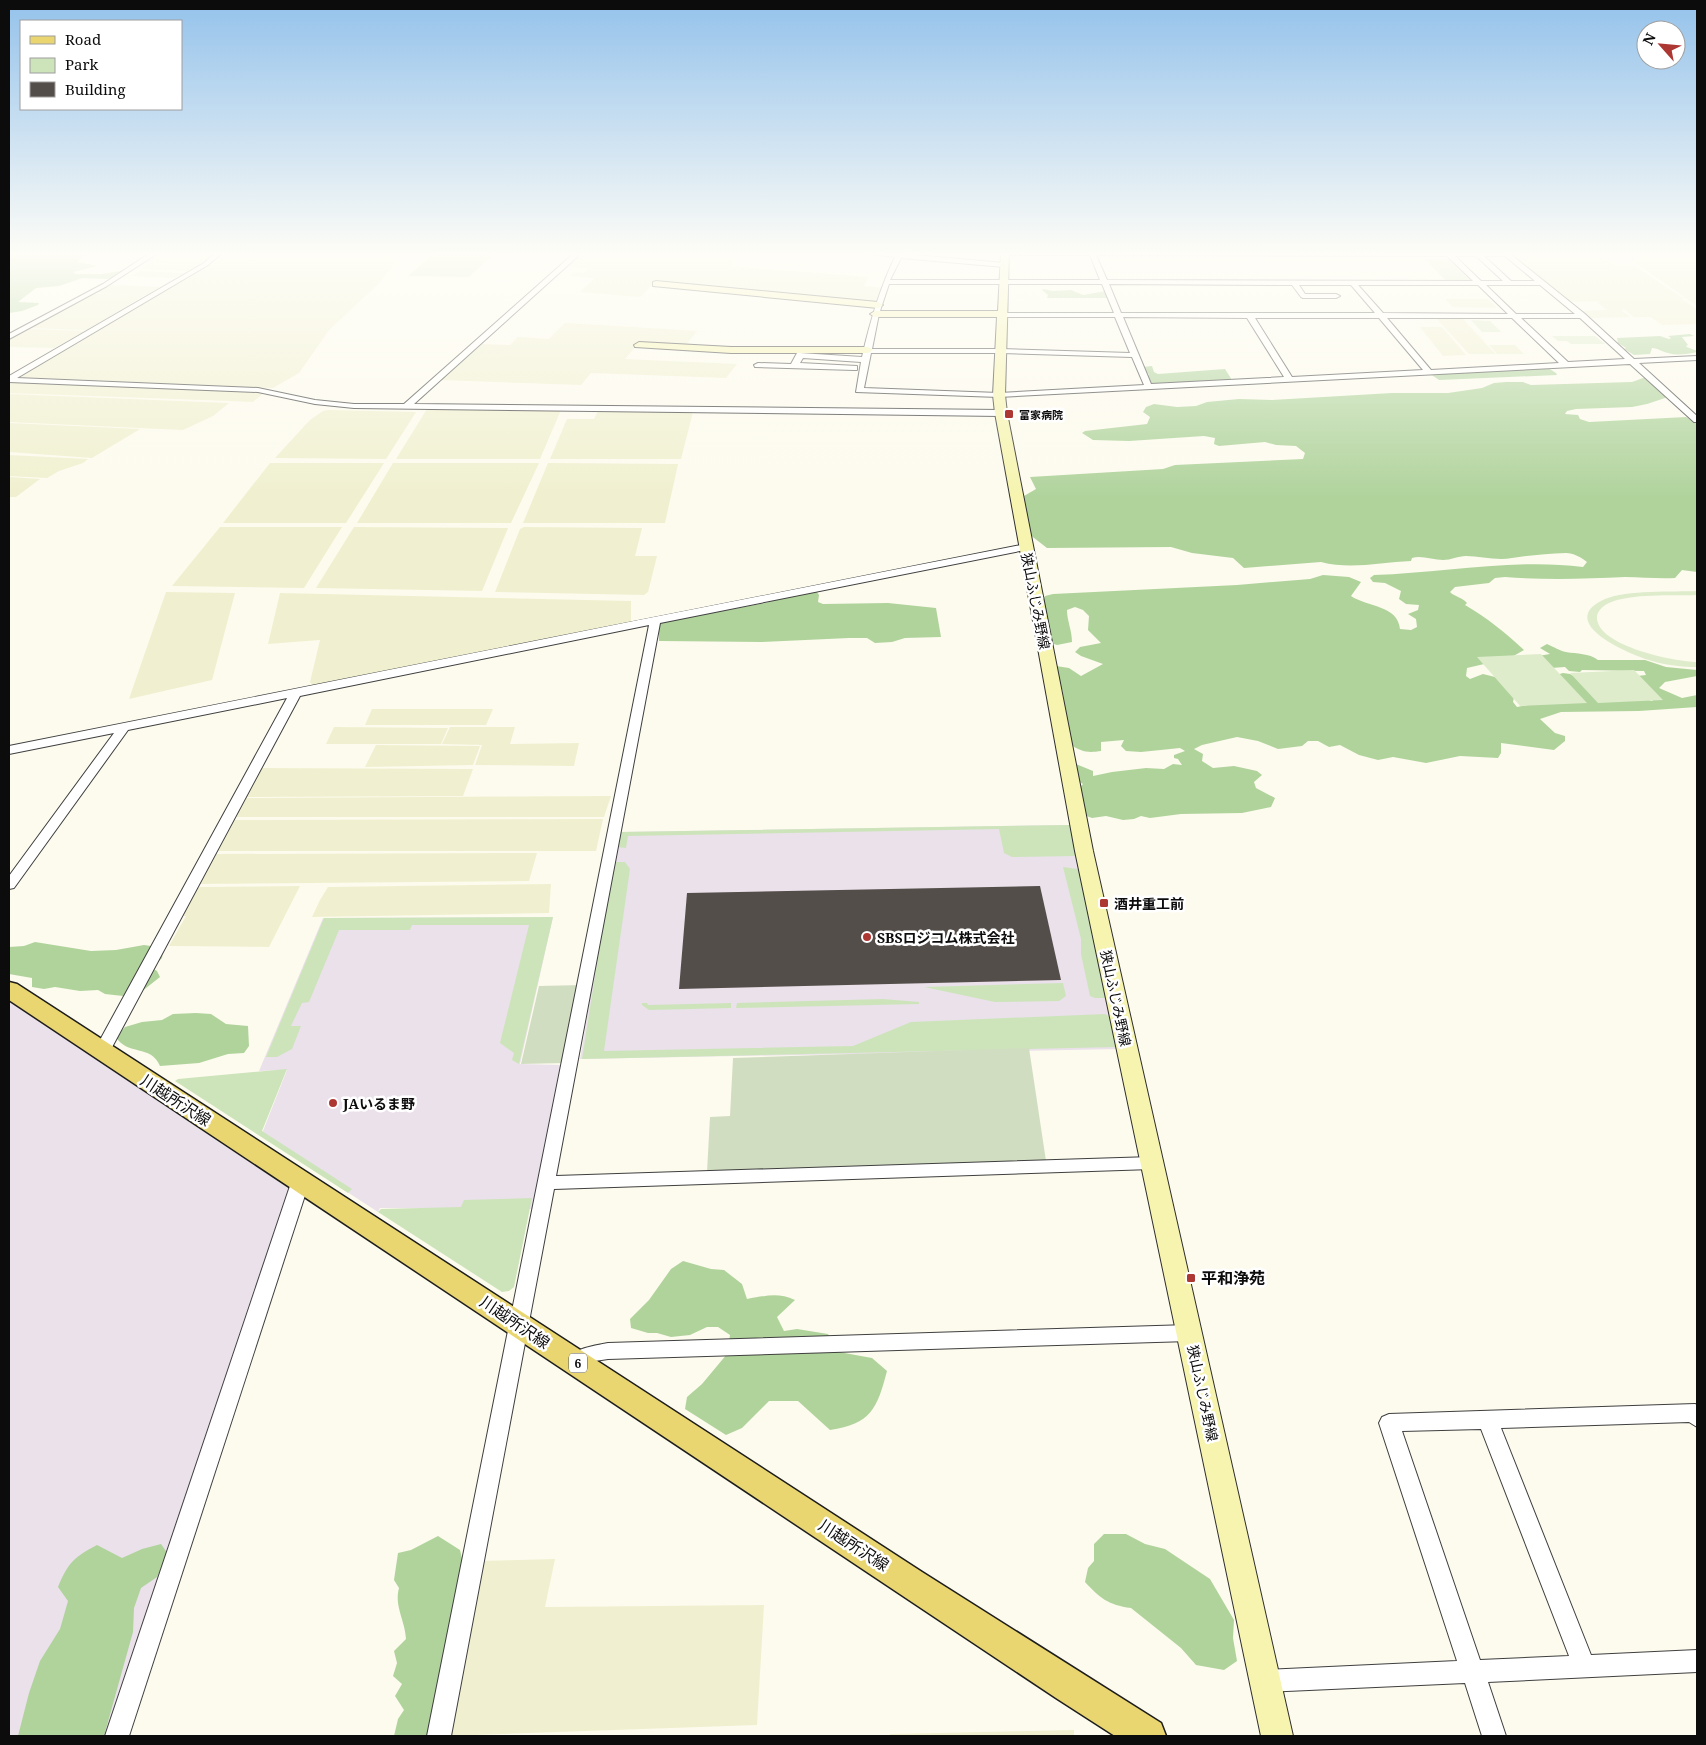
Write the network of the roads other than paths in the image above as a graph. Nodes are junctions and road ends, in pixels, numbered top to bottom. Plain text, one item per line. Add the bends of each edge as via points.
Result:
1 (86, 334) edge
2 (487, 334) edge
3 (871, 334) edge
4 (1001, 334) edge
5 (1127, 334) edge
6 (1261, 334) edge
7 (1397, 334) edge
8 (1534, 334) edge
9 (1603, 334) edge
10 (639, 345) dead end
11 (1001, 351) junction
12 (801, 353) junction
13 (867, 354) junction
14 (1135, 354) junction
15 (1697, 358) edge
16 (1631, 360) junction
17 (1565, 364) junction
18 (758, 365) dead end
19 (795, 365) junction
20 (864, 369) junction
21 (1428, 371) junction
22 (1289, 379) junction
23 (9, 380) edge
24 (1148, 386) junction
25 (1000, 404) junction
26 (406, 407) junction
27 (1697, 420) edge
28 (1026, 548) junction
29 (655, 622) junction
30 (296, 693) junction
31 (124, 727) junction
32 (9, 750) edge
33 (9, 885) edge
34 (9, 988) edge
35 (102, 1052) junction
36 (1152, 1163) junction
37 (301, 1180) junction
38 (548, 1183) junction
39 (519, 1324) junction
40 (1189, 1332) junction
41 (575, 1362) junction
42 (1697, 1418) edge
43 (1488, 1421) junction
44 (1697, 1661) edge
45 (1584, 1665) junction
46 (1472, 1672) junction
47 (1266, 1681) junction
48 (117, 1736) edge
49 (439, 1736) edge
50 (1148, 1736) edge
51 (1277, 1736) edge
52 (1494, 1736) edge

1 - 23 street
2 - 26 street
3 - 13 street
4 - 11 main road, 狭山ふじみ野線
5 - 14 street
6 - 22 street
7 - 21 street
8 - 17 street
9 - 16 street
10 - 12 main road
11 - 13 street
11 - 14 street
11 - 25 main road, 狭山ふじみ野線
12 - 13 main road
12 - 19 street
13 - 20 street
14 - 24 street
15 - 16 street
16 - 17 street
16 - 27 street
17 - 21 street
18 - 19 street
19 - 20 street
20 - 25 street via 859,390
21 - 22 street
22 - 24 street
23 - 26 street via 241,389 270,391 334,404
24 - 25 street
25 - 26 street
25 - 28 main road, 狭山ふじみ野線
28 - 29 street via 742,602
28 - 36 main road, 狭山ふじみ野線 via 1084,851
29 - 30 street
29 - 38 street
30 - 31 street
30 - 35 street
31 - 32 street
31 - 33 street
34 - 35 main road, 川越所沢線 / 6
35 - 37 main road, 川越所沢線 / 6
36 - 38 street
36 - 40 main road, 狭山ふじみ野線
37 - 39 main road, 川越所沢線 / 6
37 - 48 street
38 - 39 street
39 - 41 main road, 川越所沢線 / 6
39 - 49 street
40 - 41 street via 608,1351
40 - 47 main road, 狭山ふじみ野線
41 - 50 main road, 川越所沢線 / 6
42 - 43 street via 1695,1413
43 - 45 street
43 - 46 street via 1389,1423
44 - 45 street
45 - 46 street
46 - 47 street
46 - 52 street
47 - 51 main road, 狭山ふじみ野線

